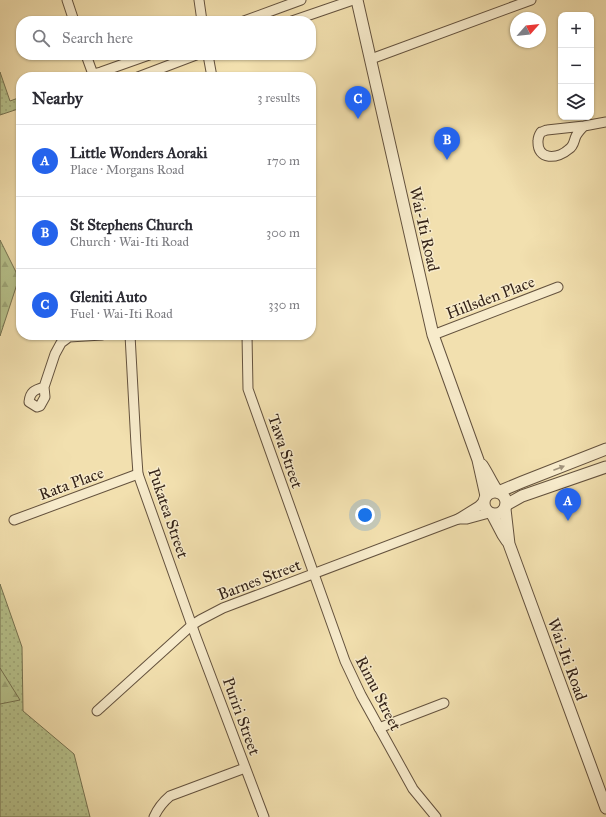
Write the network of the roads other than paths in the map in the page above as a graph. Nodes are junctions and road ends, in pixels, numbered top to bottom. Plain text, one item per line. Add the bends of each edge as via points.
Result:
1 (67, 0) edge
2 (199, 0) edge
3 (301, 0) edge
4 (353, 0) edge
5 (357, 0) edge
6 (531, 0) edge
7 (72, 16) edge
8 (201, 16) edge
9 (258, 16) edge
10 (307, 16) edge
11 (371, 58) junction
12 (88, 60) edge
13 (136, 60) edge
14 (183, 60) edge
15 (209, 60) edge
16 (92, 72) edge
17 (101, 72) edge
18 (151, 72) edge
19 (211, 72) edge
20 (606, 122) edge
21 (584, 126) junction
22 (558, 287) dead end
23 (433, 335) junction
24 (65, 340) edge
25 (130, 340) edge
26 (247, 340) edge
27 (44, 387) dead end
28 (606, 449) edge
29 (478, 460) junction
30 (606, 466) edge
31 (138, 474) junction
32 (498, 492) junction
33 (484, 499) junction
34 (505, 507) junction
35 (490, 514) junction
36 (458, 519) junction
37 (14, 520) dead end
38 (509, 544) junction
39 (313, 574) junction
40 (192, 625) junction
41 (444, 703) dead end
42 (97, 711) dead end
43 (380, 728) junction
44 (245, 768) junction
45 (606, 808) edge
46 (154, 817) edge
47 (264, 817) edge
48 (436, 817) edge

1 - 7 street
2 - 8 street
3 - 9 street
4 - 10 street
5 - 11 street, Wai-Iti Road
6 - 11 street
11 - 23 street, Wai-Iti Road
12 - 16 street
13 - 17 street
14 - 18 street
15 - 19 street
20 - 21 street
21 - 21 street via 576,135 571,148 565,153 551,158 538,148 542,132
22 - 23 street, Hillsden Place
23 - 29 street, Wai-Iti Road
24 - 27 street via 55,354
25 - 31 street, Pukatea Street
26 - 39 street, Tawa Street via 248,389
32 -> 28 street
29 - 32 street, Wai-Iti Road
29 - 33 street, Wai-Iti Road
30 - 34 street via 522,496
31 - 37 street, Rata Place
31 - 40 street, Pukatea Street
32 - 33 street via 491,492
32 - 34 street via 504,497
33 - 35 street via 485,508
33 - 36 street, Barnes Street via 479,506
34 - 35 street via 499,514
34 - 38 street, Wai-Iti Road
35 - 36 street, Barnes Street
35 - 38 street, Wai-Iti Road
36 - 39 street, Barnes Street
38 - 45 street, Wai-Iti Road
39 - 40 street, Barnes Street via 224,608
39 - 43 street, Rimu Street via 344,661
40 - 42 street, Barnes Street
40 - 44 street, Puriri Street
41 - 43 street
43 - 48 street, Rimu Street via 413,790
44 - 46 street via 170,796
44 - 47 street, Puriri Street

